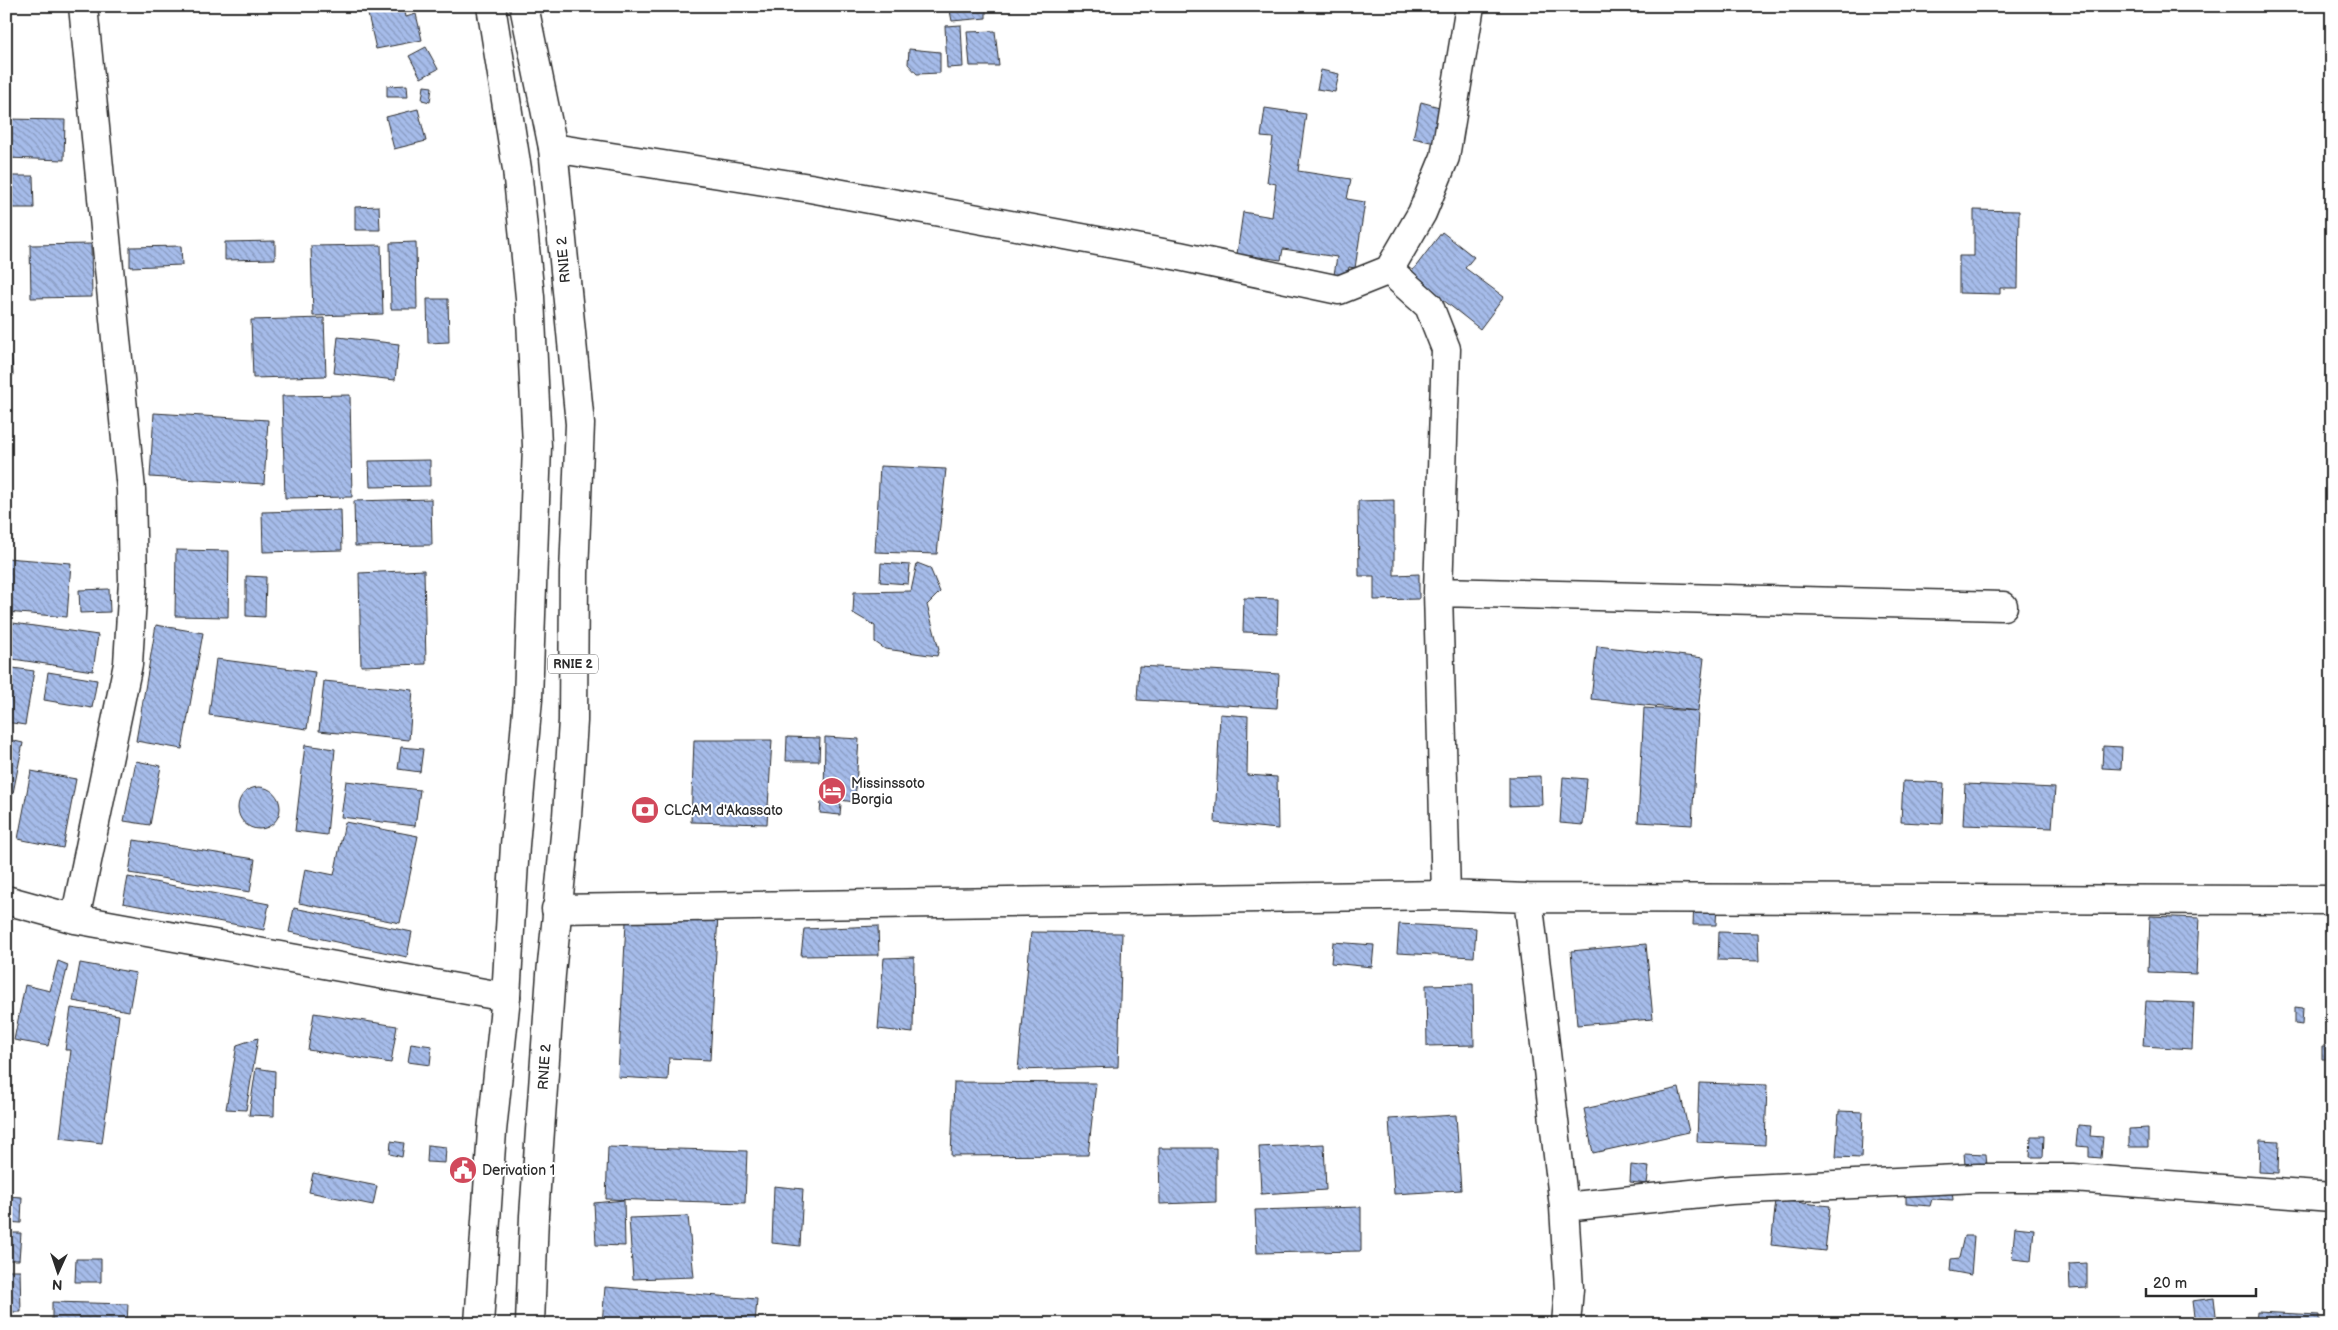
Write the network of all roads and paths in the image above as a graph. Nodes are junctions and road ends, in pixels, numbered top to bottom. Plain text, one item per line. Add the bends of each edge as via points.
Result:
1 (83, 6) edge
2 (491, 6) edge
3 (524, 6) edge
4 (1470, 6) edge
5 (553, 148) junction
6 (1388, 270) junction
7 (1438, 592) junction
8 (2003, 606) dead end
9 (1446, 895) junction
10 (1528, 898) junction
11 (6, 900) edge
12 (2332, 900) edge
13 (556, 909) junction
14 (75, 919) junction
15 (506, 997) junction
16 (2332, 1197) edge
17 (1564, 1206) junction
18 (479, 1324) edge
19 (530, 1324) edge
20 (1566, 1324) edge

1 - 14 main road via 131,490 133,581 128,664
2 - 15 main road, RNIE 2 / RNIE 2 via 516,169 530,297 537,446 528,699 514,844
3 - 5 main road, RNIE 2 / RNIE 2
4 - 6 main road via 1445,157 1422,213
5 - 6 main road via 810,188 1179,256 1339,290
5 - 13 main road, RNIE 2 / RNIE 2 via 580,424 573,721
6 - 7 main road via 1429,306 1446,349
7 - 8 main road
7 - 9 main road
9 - 10 main road
9 - 13 main road
10 - 12 main road
10 - 17 main road
11 - 14 main road
13 - 19 main road, RNIE 2 / RNIE 2 via 534,1216
14 - 15 main road
15 - 18 main road, RNIE 2 / RNIE 2 via 492,1131
16 - 17 main road via 2073,1178 1978,1178 1731,1190
17 - 20 main road via 1569,1290

